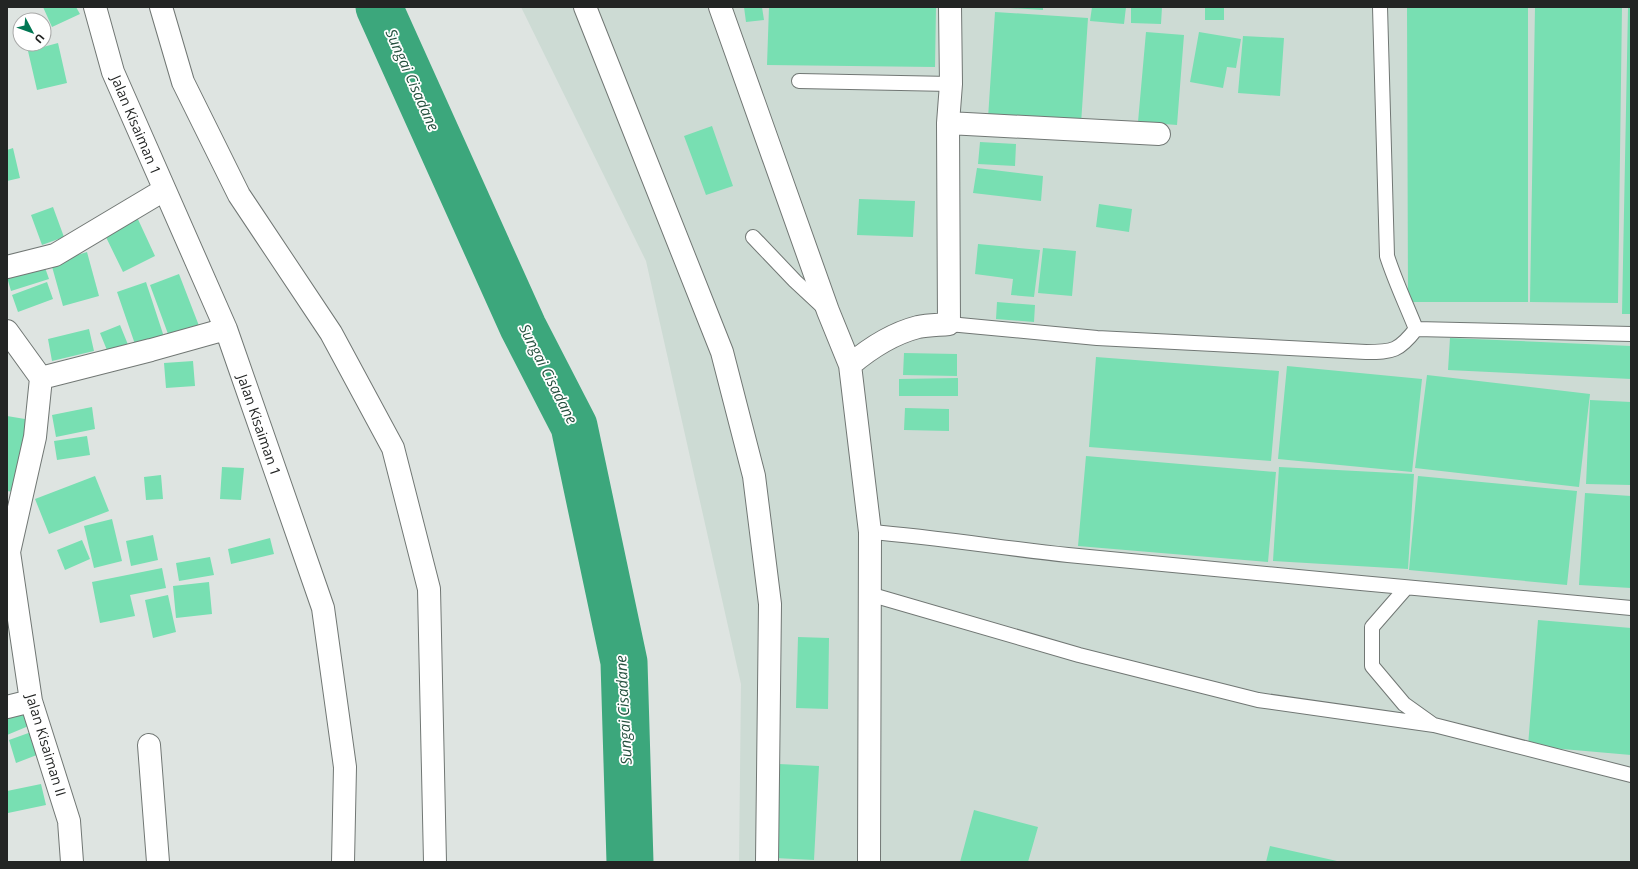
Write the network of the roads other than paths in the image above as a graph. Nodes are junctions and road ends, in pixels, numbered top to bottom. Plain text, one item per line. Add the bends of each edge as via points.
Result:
1 (94, 7) edge
2 (161, 7) edge
3 (584, 7) edge
4 (720, 7) edge
5 (950, 7) edge
6 (1380, 7) edge
7 (799, 81) dead end
8 (951, 84) junction
9 (948, 123) junction
10 (1159, 134) dead end
11 (164, 190) junction
12 (753, 237) dead end
13 (7, 267) edge
14 (828, 311) junction
15 (949, 324) junction
16 (226, 329) junction
17 (1416, 329) junction
18 (7, 331) edge
19 (1631, 334) edge
20 (850, 365) junction
21 (41, 378) junction
22 (870, 532) junction
23 (1406, 588) junction
24 (869, 594) junction
25 (1631, 608) edge
26 (31, 701) junction
27 (7, 707) edge
28 (1434, 725) junction
29 (149, 745) dead end
30 (1631, 775) edge
31 (72, 862) edge
32 (158, 862) edge
33 (343, 862) edge
34 (436, 862) edge
35 (767, 862) edge
36 (869, 862) edge

1 - 11 street, Jalan Kisaiman 1 via 113,72
2 - 34 street via 183,82 238,195 330,333 393,448 429,589
3 - 35 street via 722,352 754,476 770,604
4 - 14 street
5 - 8 street
6 - 17 lane via 1387,256
7 - 8 lane
8 - 9 street
9 - 10 street
9 - 15 street
11 - 13 street via 55,255
11 - 16 street, Jalan Kisaiman 1
12 - 14 lane
14 - 20 street
15 - 17 lane via 1097,338 1366,352 1386,352 1396,348 1406,342
15 - 20 street via 918,327 894,335 869,348
16 - 21 street
16 - 33 street, Jalan Kisaiman 1 via 323,608 345,767
17 - 19 lane
18 - 21 street
20 - 22 street
21 - 26 street, Jalan Kisaiman II via 35,437 9,552
22 - 23 lane via 1037,552
22 - 24 street
23 - 25 lane
23 - 28 lane via 1372,627 1372,666 1404,704
24 - 28 lane via 1079,655 1258,700
24 - 36 street
26 - 27 street
26 - 31 street, Jalan Kisaiman II via 69,821
28 - 30 lane
29 - 32 street

